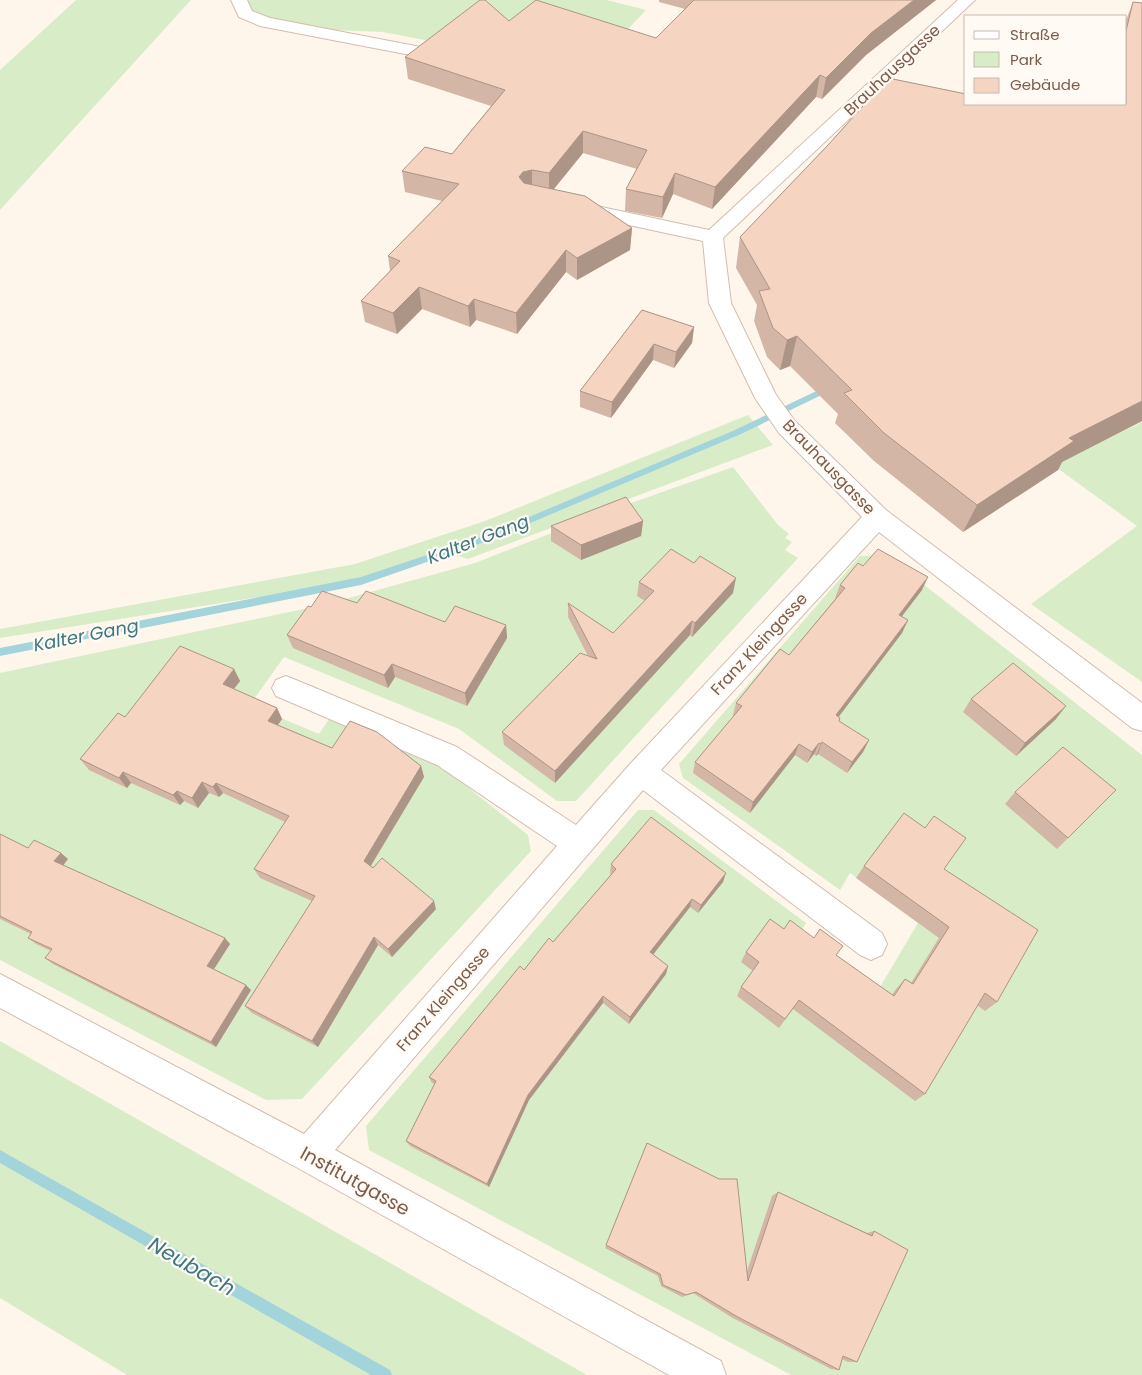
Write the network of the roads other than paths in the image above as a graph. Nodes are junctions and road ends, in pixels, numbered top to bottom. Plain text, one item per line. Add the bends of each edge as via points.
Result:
1 (239, 0) edge
2 (966, 0) edge
3 (426, 52) edge
4 (560, 205) edge
5 (713, 237) junction
6 (877, 517) junction
7 (286, 688) dead end
8 (1136, 709) edge
9 (641, 772) junction
10 (578, 843) junction
11 (871, 944) dead end
12 (0, 990) edge
13 (308, 1155) junction
14 (707, 1375) edge

1 - 3 street via 245,14 266,22
2 - 5 street, Brauhausgasse
4 - 5 street
5 - 6 street, Brauhausgasse via 720,303 766,398 787,427
6 - 8 street, Brauhausgasse
6 - 9 street, Franz Kleingasse
7 - 10 street via 447,756
9 - 10 street, Franz Kleingasse
9 - 11 street
10 - 13 street, Franz Kleingasse
12 - 13 street, Institutgasse
13 - 14 street, Institutgasse

